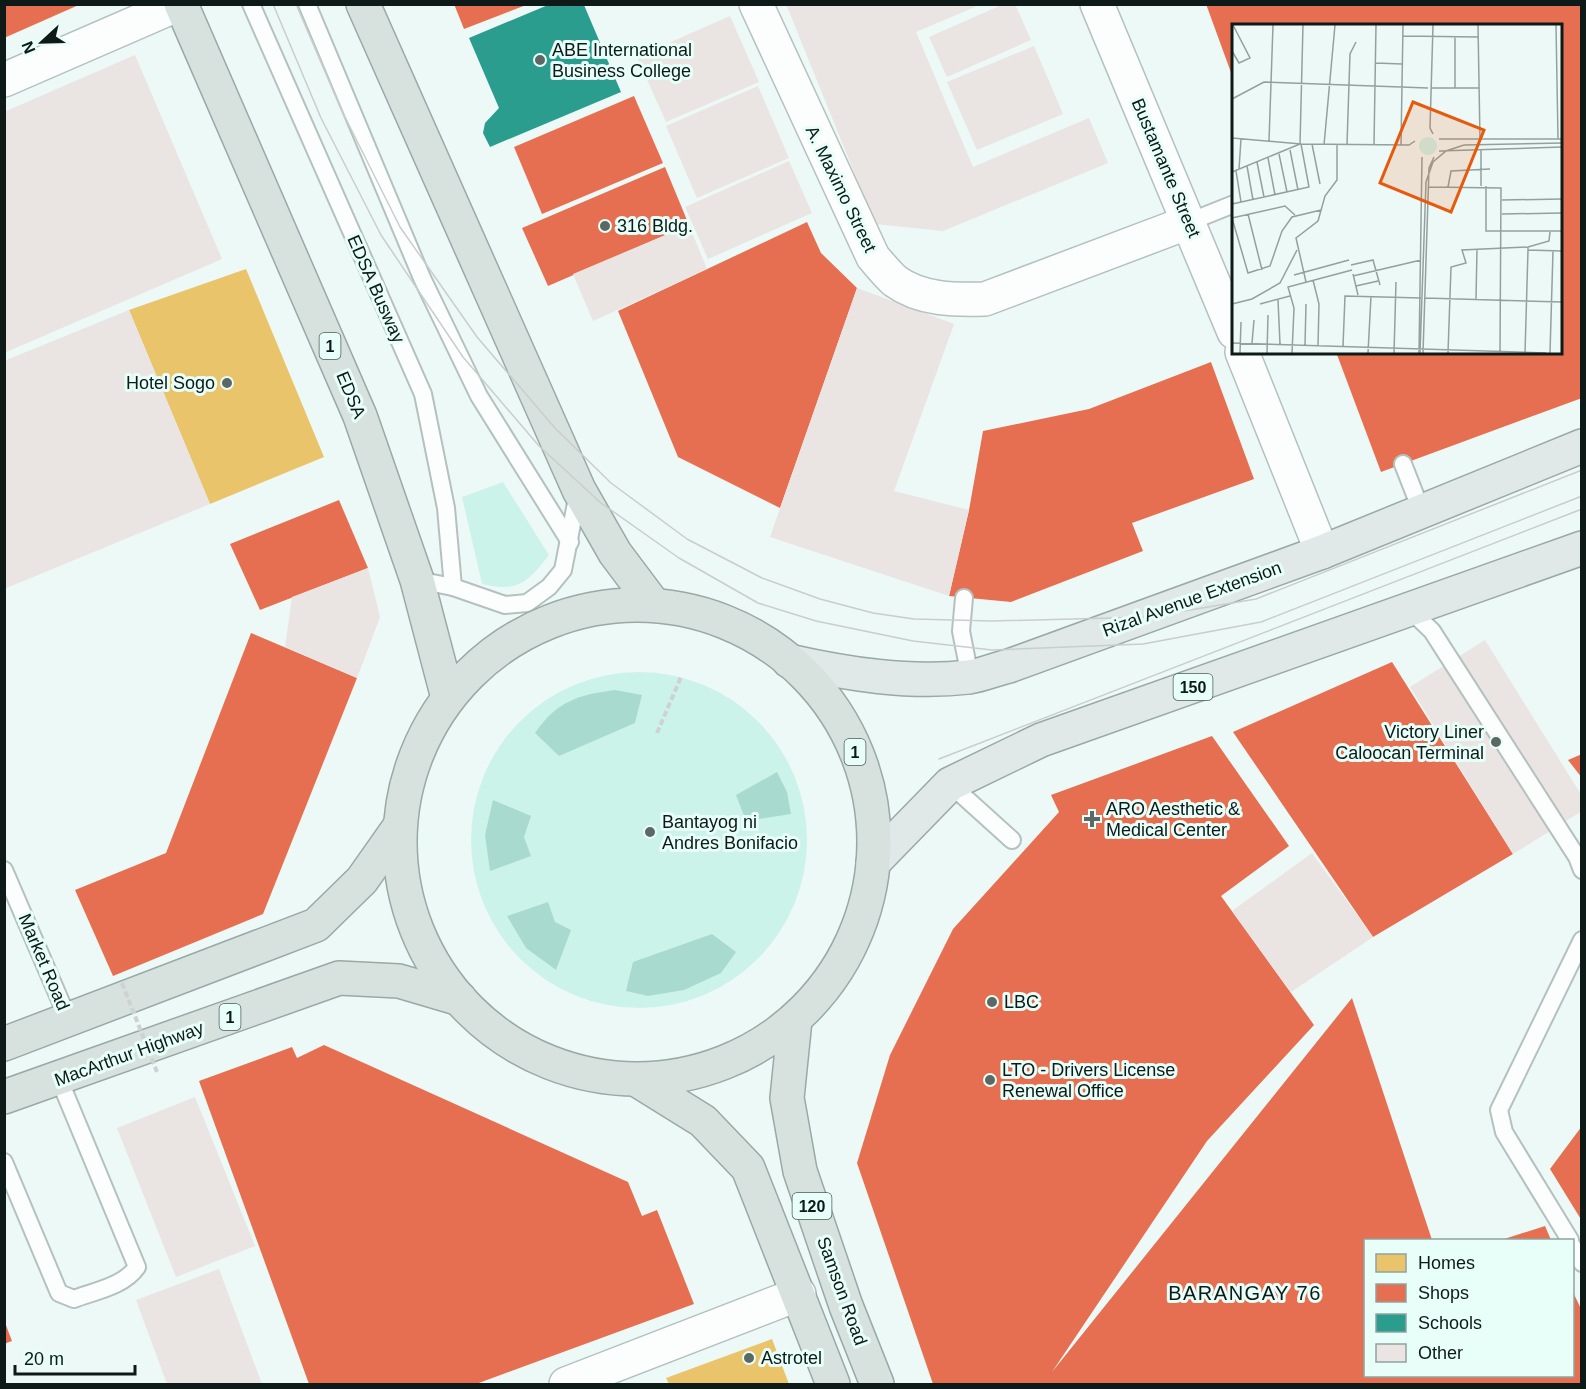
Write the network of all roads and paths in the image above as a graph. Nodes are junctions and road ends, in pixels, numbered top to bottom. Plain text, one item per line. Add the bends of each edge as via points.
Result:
1 (180, 4) edge
2 (250, 4) edge
3 (306, 4) edge
4 (363, 4) edge
5 (756, 4) edge
6 (1097, 4) edge
7 (4, 80) edge
8 (1232, 204) edge
9 (1189, 222) junction
10 (1232, 330) edge
11 (1243, 354) edge
12 (1581, 446) edge
13 (1403, 464) dead end
14 (579, 490) junction
15 (1421, 510) junction
16 (570, 542) junction
17 (1581, 548) edge
18 (1322, 552) junction
19 (417, 580) junction
20 (453, 587) junction
21 (964, 598) dead end
22 (654, 605) junction
23 (1411, 611) junction
24 (789, 661) junction
25 (681, 677) dead end
26 (970, 677) junction
27 (448, 698) junction
28 (657, 733) dead end
29 (950, 784) junction
30 (400, 826) junction
31 (1012, 840) dead end
32 (873, 863) junction
33 (4, 870) edge
34 (1581, 870) edge
35 (1581, 940) edge
36 (122, 983) dead end
37 (460, 999) junction
38 (795, 1020) junction
39 (69, 1021) junction
40 (4, 1044) edge
41 (157, 1072) dead end
42 (59, 1079) junction
43 (637, 1080) junction
44 (4, 1097) edge
45 (4, 1162) edge
46 (1569, 1239) edge
47 (799, 1294) junction
48 (566, 1384) edge
49 (833, 1384) edge
50 (878, 1384) edge

1 - 7 street
1 - 19 highway, EDSA / 1 via 360,416
2 - 20 lane, EDSA Busway via 423,394 446,508
3 - 16 lane via 422,278 479,396
4 - 14 highway
5 - 9 street, A. Maximo Street via 873,257 896,281 920,293 950,300 985,299
6 - 9 street, Bustamante Street
8 - 9 lane
9 - 10 street, Bustamante Street
11 - 18 street
12 - 15 main road, Rizal Avenue Extension
13 - 15 lane
14 - 16 lane
14 - 22 highway via 615,553
15 - 18 main road, Rizal Avenue Extension
16 - 20 lane via 563,570 549,587 527,603 505,605
17 - 23 main road, 150
18 - 26 main road, Rizal Avenue Extension
19 - 20 lane
19 - 27 highway, EDSA / 1
21 - 26 lane via 961,631
22 - 24 highway, 1 via 726,623 759,639
22 - 27 highway, 1 via 604,607 537,626 501,647
23 - 29 main road, 150 via 1041,740
23 - 34 lane via 1432,631 1577,856
24 - 26 main road, Rizal Avenue Extension via 846,673
24 - 32 highway, 1 via 838,718 855,752 866,787
25 - 28 path
27 - 30 highway, 1 via 415,758
29 - 31 lane
29 - 32 main road, 150
30 - 37 highway, 1 via 401,863 419,936 437,970
30 - 39 highway, 1 via 362,880 316,925
32 - 38 highway, 1 via 865,907 849,949 825,987
33 - 39 lane, Market Road
35 - 46 lane via 1499,1110 1504,1132
36 - 41 path, bridge
37 - 42 highway, MacArthur Highway / 1 via 399,981 339,978
37 - 43 highway, 1 via 484,1023 540,1059 593,1075
38 - 43 highway, 1 via 728,1062 678,1076
38 - 50 highway, Samson Road / 120 via 787,1098 800,1171 846,1306
39 - 40 highway, 1
42 - 44 highway, MacArthur Highway / 1
42 - 45 lane via 138,1267 124,1280 74,1299 59,1293
43 - 47 highway, 120 via 703,1121 748,1168
47 - 48 street
47 - 49 highway, 120

